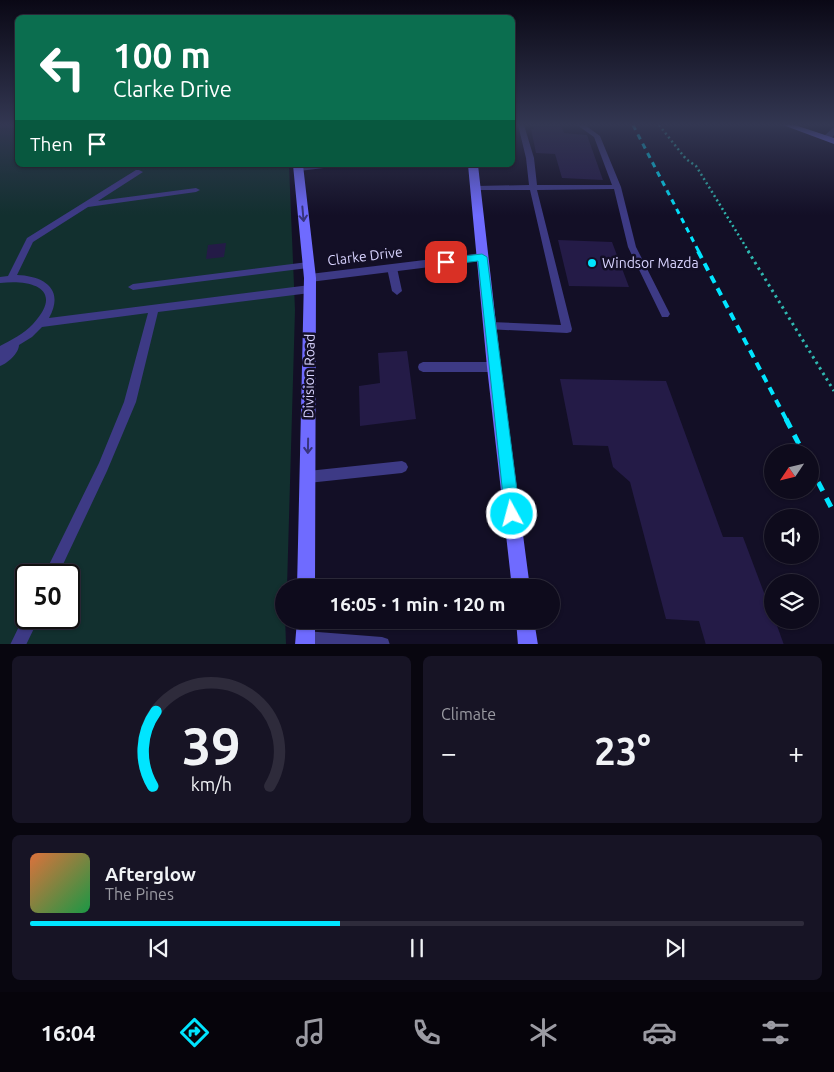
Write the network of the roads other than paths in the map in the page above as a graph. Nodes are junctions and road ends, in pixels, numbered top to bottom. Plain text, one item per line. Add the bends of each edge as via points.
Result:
1 (529, 155) edge
2 (604, 155) edge
3 (299, 167) edge
4 (473, 167) edge
5 (139, 172) dead end
6 (617, 187) junction
7 (476, 188) junction
8 (533, 188) junction
9 (196, 190) dead end
10 (84, 206) junction
11 (482, 257) junction
12 (392, 268) junction
13 (309, 277) junction
14 (5, 279) edge
15 (133, 287) dead end
16 (396, 291) dead end
17 (154, 308) junction
18 (664, 314) dead end
19 (39, 323) junction
20 (490, 326) junction
21 (27, 334) junction
22 (0, 351) edge
23 (0, 362) edge
24 (423, 367) dead end
25 (494, 367) junction
26 (402, 467) dead end
27 (308, 477) junction
28 (57, 564) edge
29 (306, 579) edge
30 (520, 579) edge
31 (26, 629) edge
32 (526, 629) edge
33 (305, 635) edge
34 (18, 644) edge
35 (382, 644) edge
36 (528, 644) edge

1 - 8 lane
2 - 6 lane
3 -> 13 main road, Division Road
4 - 7 main road
5 - 10 lane
6 - 8 lane
6 - 18 lane via 632,247
7 - 8 lane
7 - 11 main road
8 - 20 lane via 567,329
9 - 10 lane
10 - 14 lane via 30,240
11 - 12 street, Clarke Drive
11 - 20 main road
12 - 13 street, Clarke Drive
12 - 16 lane
13 - 15 lane
13 - 17 lane
13 -> 27 main road, Division Road
14 - 19 lane via 34,280 49,289 51,300
17 - 19 lane
17 - 28 lane via 130,402
19 - 21 lane
20 - 25 main road
21 - 22 lane
21 - 23 lane
24 - 25 lane
25 - 30 main road
26 - 27 lane
27 - 29 main road, Division Road
31 - 34 lane
32 - 36 main road
33 - 35 lane

